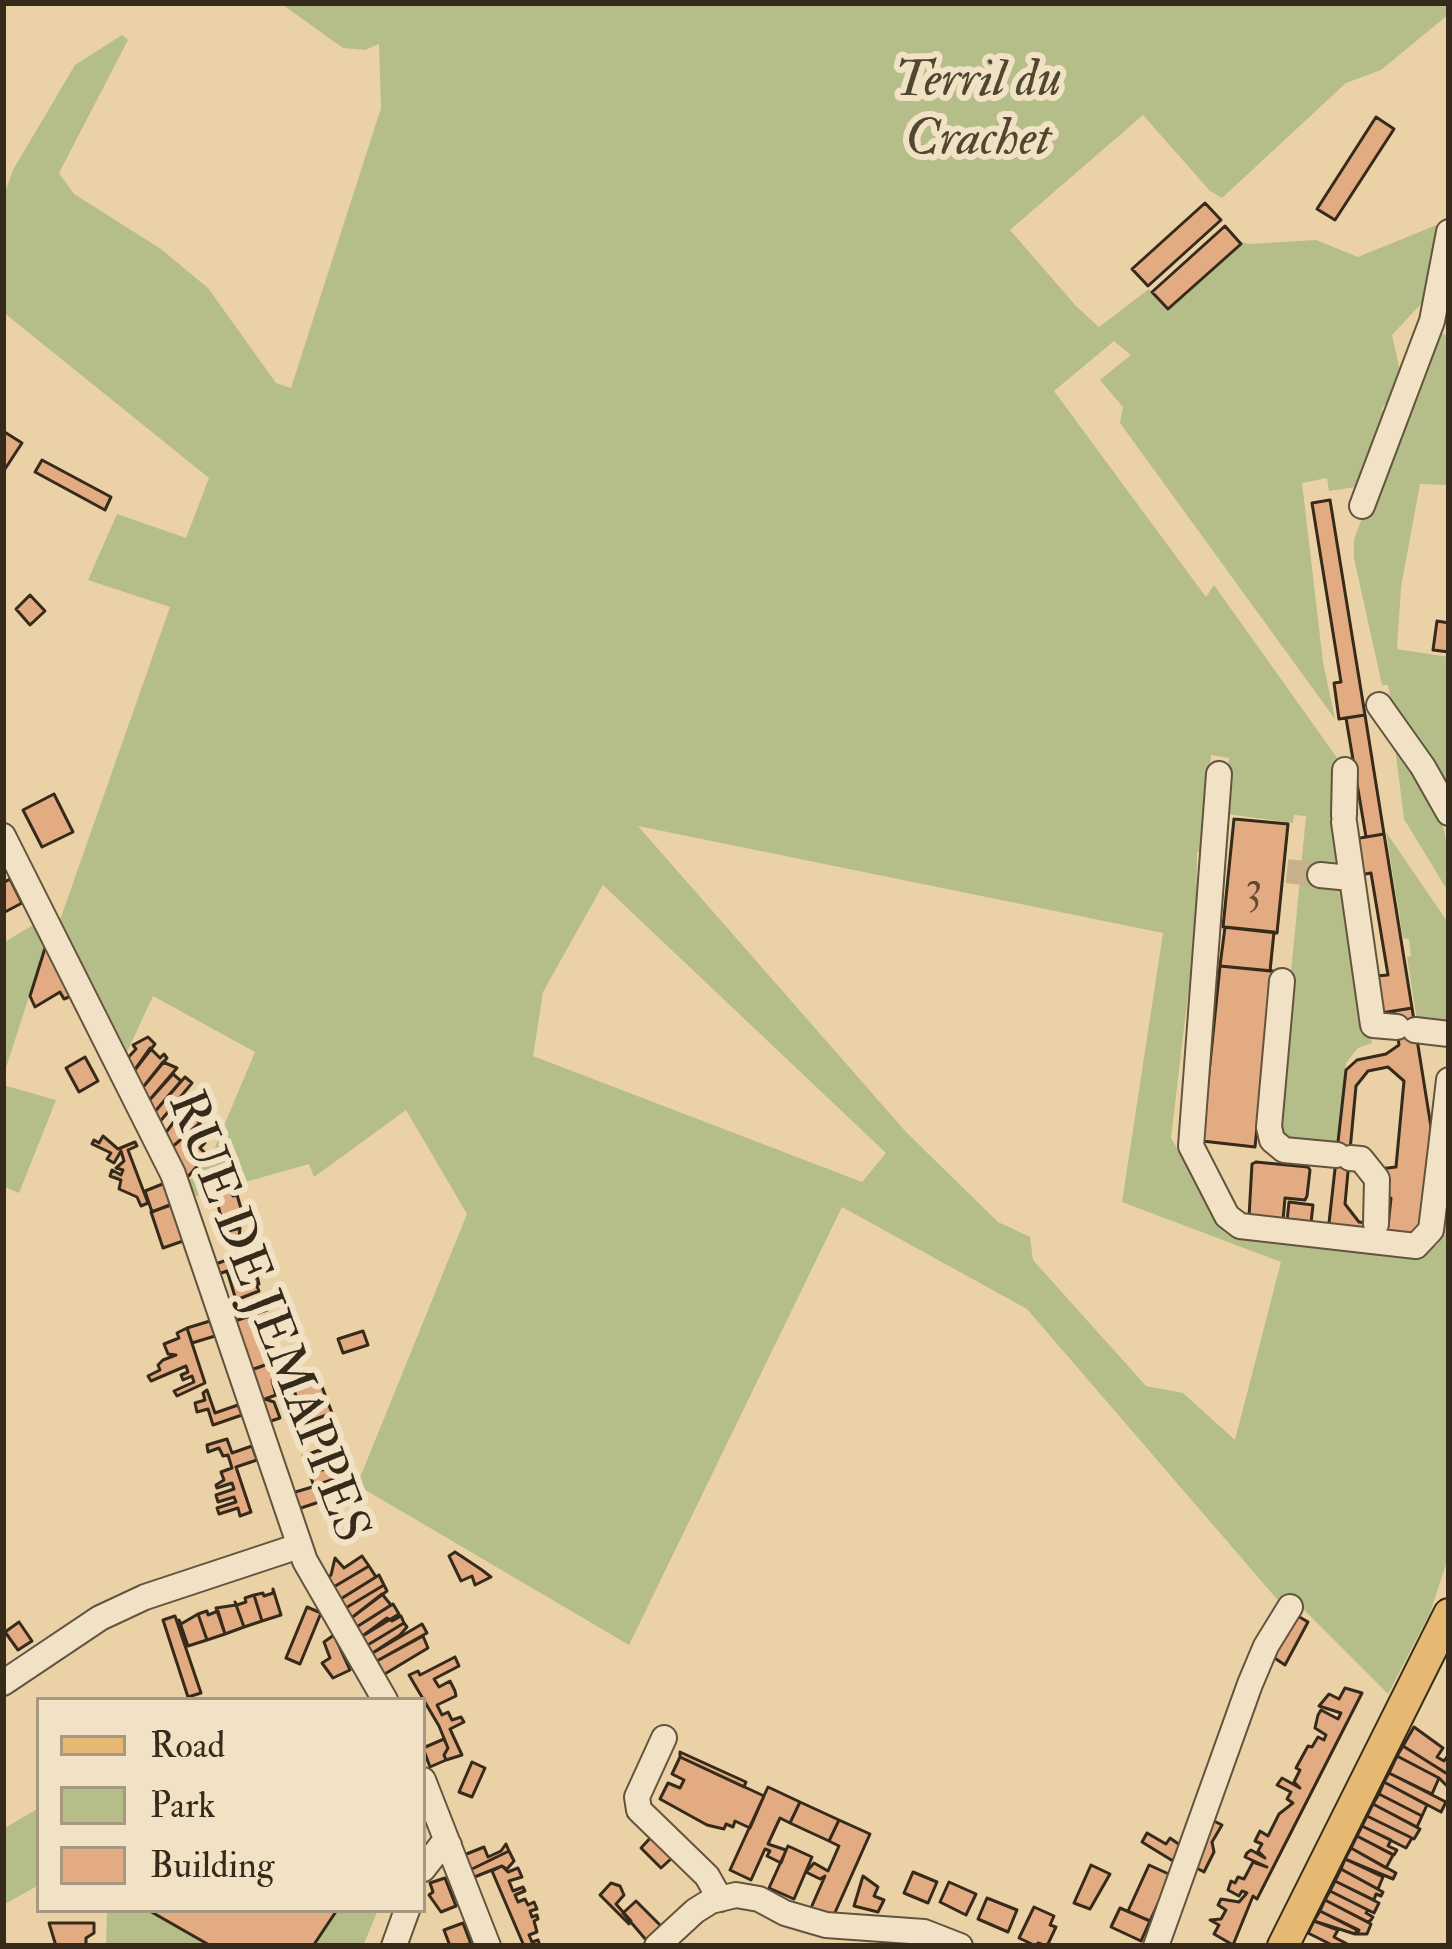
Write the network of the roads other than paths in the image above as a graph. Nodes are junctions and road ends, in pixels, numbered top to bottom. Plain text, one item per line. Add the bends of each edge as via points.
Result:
1 (1449, 232) edge
2 (1362, 506) dead end
3 (1379, 705) dead end
4 (1345, 770) dead end
5 (1219, 774) dead end
6 (1448, 811) edge
7 (3, 836) edge
8 (1320, 874) tunnel mouth
9 (1350, 878) junction
10 (1282, 981) dead end
11 (1449, 1034) edge
12 (1449, 1080) edge
13 (1445, 1149) edge
14 (1375, 1235) junction
15 (299, 1546) junction
16 (1290, 1607) dead end
17 (1449, 1614) edge
18 (3, 1683) edge
19 (383, 1697) edge
20 (664, 1738) dead end
21 (426, 1788) edge
22 (449, 1845) junction
23 (426, 1865) edge
24 (720, 1899) junction
25 (406, 1913) edge
26 (394, 1946) edge
27 (488, 1946) edge
28 (657, 1946) edge
29 (959, 1946) edge
30 (1156, 1946) edge
31 (1283, 1946) edge

1 - 2 street via 1432,321
3 - 6 street
4 - 9 street
5 - 14 street via 1191,1146 1240,1226
7 - 15 street, RUE DE JEMAPPES via 173,1174
8 - 9 street
9 - 11 street via 1373,1024
10 - 14 street via 1272,1140 1284,1150 1361,1159 1376,1179
12 - 13 street
13 - 14 street via 1426,1239 1416,1246
15 - 18 street via 145,1597
15 - 19 street, RUE DE JEMAPPES
16 - 30 street via 1250,1684
17 - 31 main road
20 - 24 street via 639,1810
21 - 22 street
22 - 23 street
22 - 27 street
24 - 28 street
24 - 29 street via 760,1899 826,1925 923,1932
25 - 26 street

